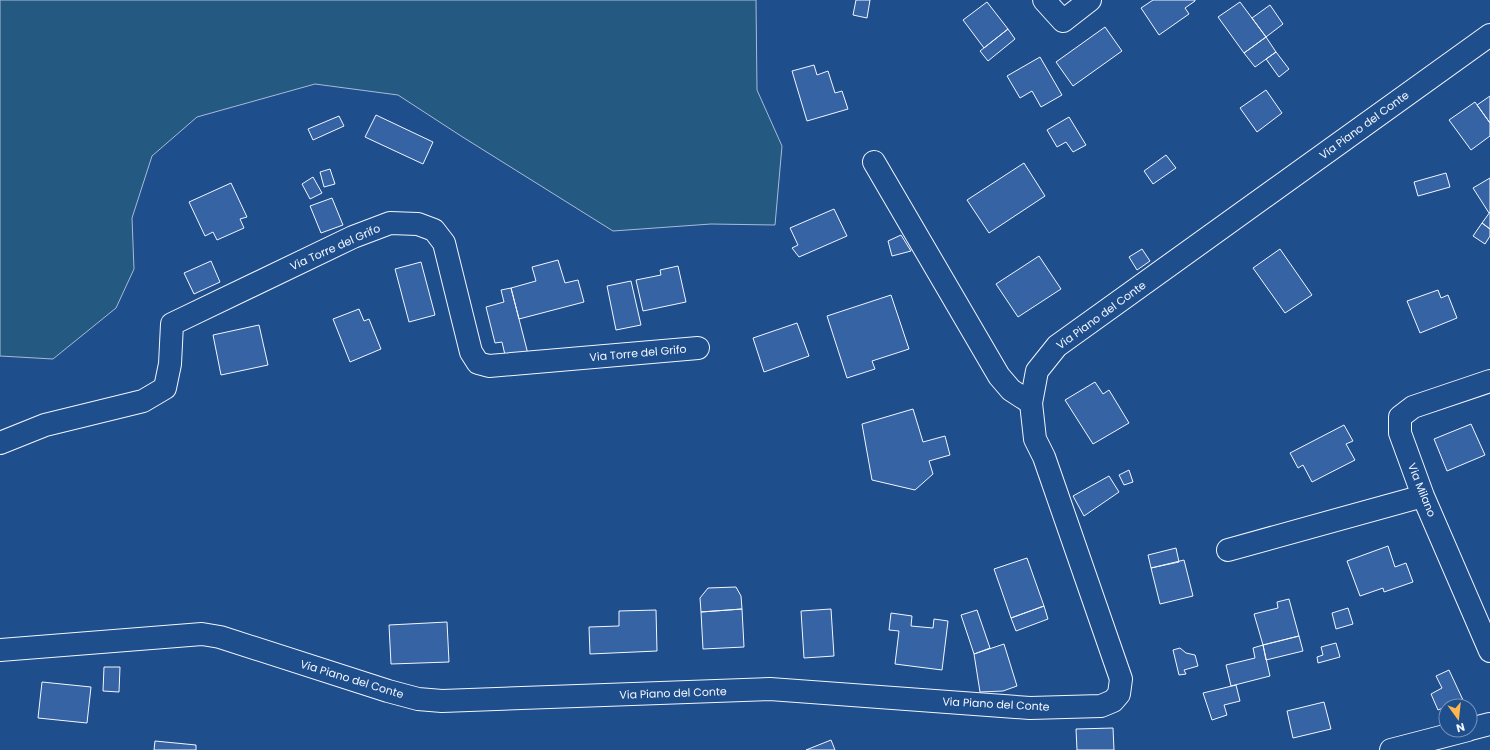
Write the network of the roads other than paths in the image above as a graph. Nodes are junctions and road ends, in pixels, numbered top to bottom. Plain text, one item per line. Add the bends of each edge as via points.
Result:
1 (1044, 0) edge
2 (1090, 0) edge
3 (1490, 35) edge
4 (874, 162) dead end
5 (698, 348) dead end
6 (1490, 381) edge
7 (1031, 404) junction
8 (0, 443) edge
9 (1423, 496) junction
10 (1228, 550) dead end
11 (0, 650) edge
12 (1490, 650) edge
13 (1490, 724) edge
14 (1478, 727) edge
15 (1438, 738) edge
16 (1391, 750) edge

1 - 2 street via 1062,21
3 - 7 street, Via Piano del Conte via 1057,346 1037,371
4 - 7 street via 999,376 1011,390
5 - 8 street, Via Torre del Grifo via 489,366 478,364 471,352 444,243 434,230 418,224 390,223 172,324 166,388 143,401 46,425
6 - 9 street, Via Milano via 1413,407 1400,417 1400,433
7 - 11 street, Via Piano del Conte via 1036,439 1121,679 1119,694 1113,701 1101,706 1030,708 770,689 442,701 418,699 388,691 220,637 202,634
9 - 10 street
9 - 12 street, Via Milano
13 - 14 street
15 - 16 street

